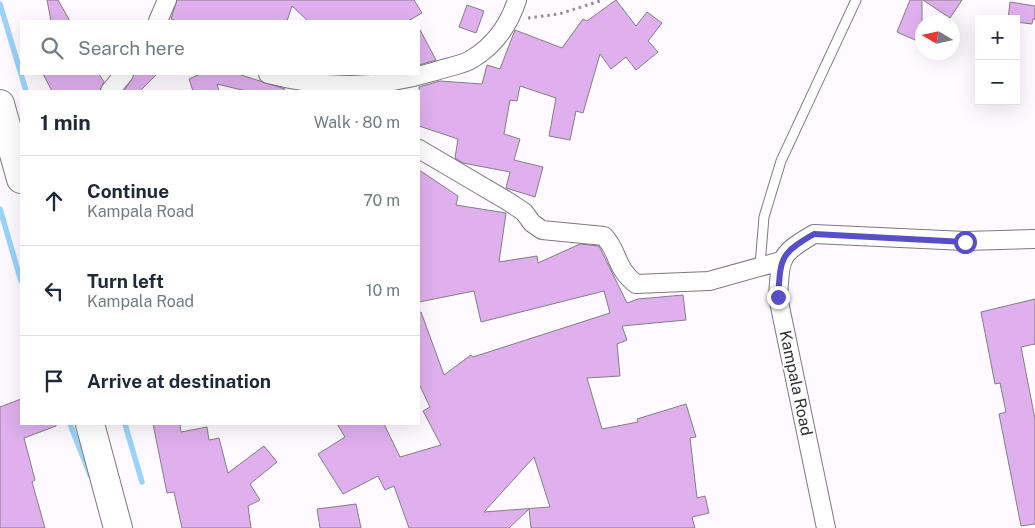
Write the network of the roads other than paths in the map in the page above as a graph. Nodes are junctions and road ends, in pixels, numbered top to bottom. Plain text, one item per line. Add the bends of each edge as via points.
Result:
1 (167, 0) edge
2 (518, 0) edge
3 (856, 0) edge
4 (158, 20) edge
5 (123, 75) edge
6 (274, 75) edge
7 (111, 90) edge
8 (0, 104) edge
9 (16, 142) edge
10 (420, 150) edge
11 (20, 172) edge
12 (1035, 239) edge
13 (781, 261) junction
14 (760, 266) junction
15 (90, 425) edge
16 (118, 528) edge
17 (826, 528) edge

1 - 4 street
2 - 6 street via 510,20 494,42 471,60 401,81 369,85 334,86
3 - 14 lane via 781,161 764,216
5 - 7 street
8 - 9 main road
9 - 11 main road
10 - 14 street via 509,202 542,230 604,236 624,274 636,284 709,281
12 - 13 street via 965,242 814,234 792,246
13 - 14 street
13 - 17 street, Kampala Road via 778,297
15 - 16 main road

